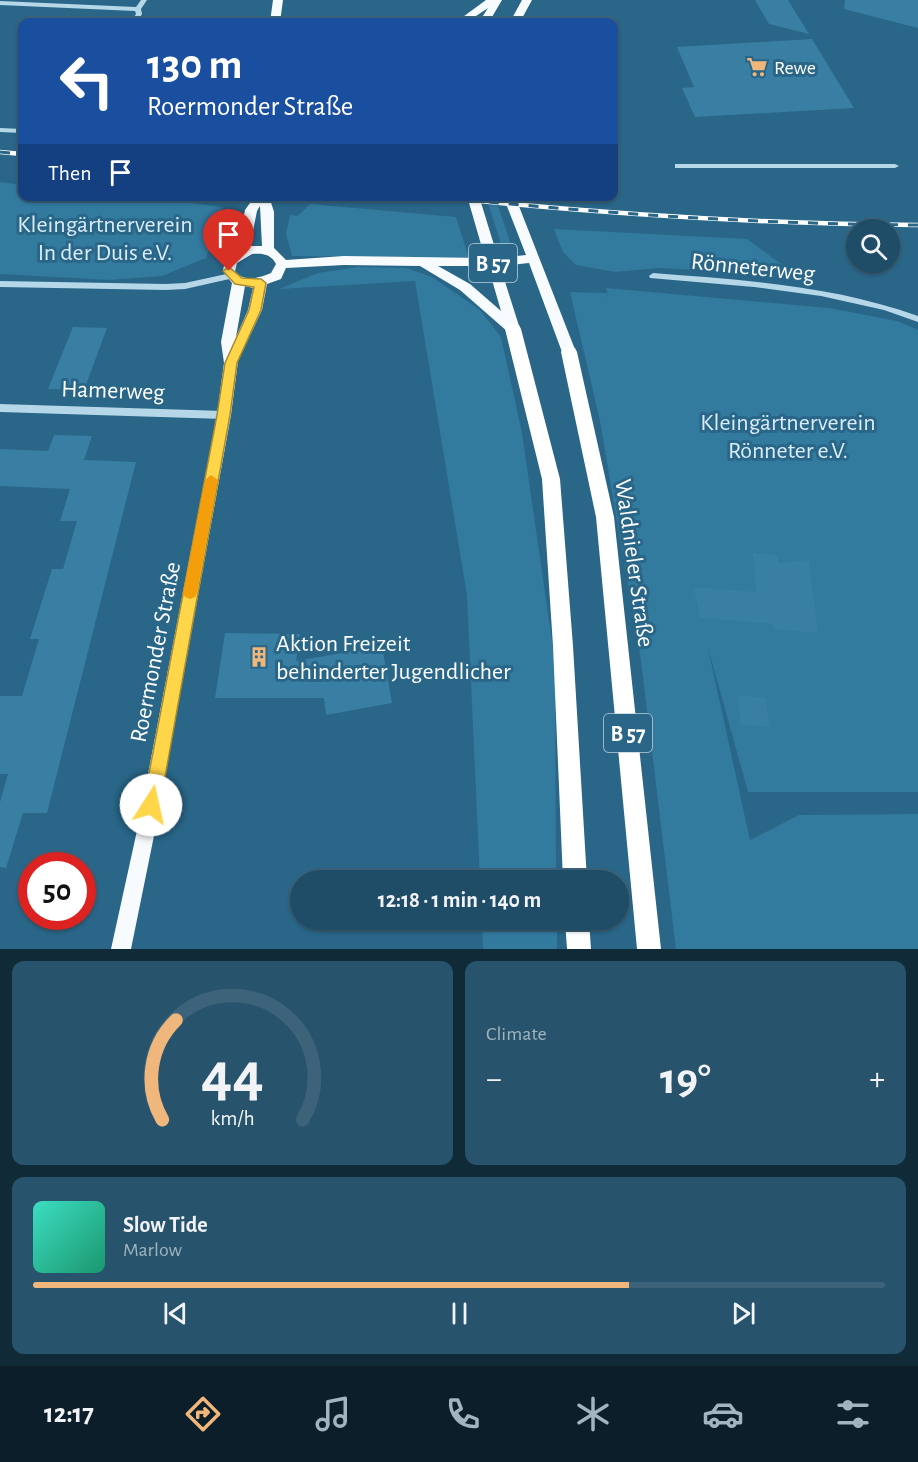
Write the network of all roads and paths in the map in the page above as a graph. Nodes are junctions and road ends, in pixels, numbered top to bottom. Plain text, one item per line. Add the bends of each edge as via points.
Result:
1 (144, 0) edge
2 (278, 0) edge
3 (492, 0) edge
4 (497, 0) edge
5 (527, 0) edge
6 (25, 2) edge
7 (0, 3) edge
8 (138, 9) junction
9 (136, 18) edge
10 (276, 18) edge
11 (467, 18) edge
12 (487, 18) edge
13 (517, 18) edge
14 (0, 130) edge
15 (18, 131) edge
16 (678, 166) dead end
17 (895, 166) dead end
18 (258, 201) edge
19 (264, 201) edge
20 (474, 201) edge
21 (511, 201) edge
22 (268, 250) junction
23 (243, 252) junction
24 (532, 259) junction
25 (422, 263) junction
26 (282, 264) junction
27 (493, 264) junction
28 (653, 276) dead end
29 (235, 279) junction
30 (261, 283) junction
31 (0, 284) edge
32 (918, 319) edge
33 (513, 329) junction
34 (569, 352) joint
35 (231, 363) junction
36 (0, 408) edge
37 (224, 415) junction
38 (574, 870) edge
39 (578, 930) edge
40 (120, 949) edge
41 (579, 949) edge
42 (649, 949) edge

1 - 8 street
2 - 10 main road
3 - 11 main road
4 - 12 main road
5 - 13 main road
6 - 7 street
6 - 8 street
8 - 9 street
14 - 15 street
16 - 17 street
18 - 23 main road, Roermonder Straße via 251,210
19 - 22 main road, Roermonder Straße via 268,212
20 - 27 main road, B 57
21 - 24 main road, Waldnieler Straße / B 57
22 - 23 main road
22 - 26 main road
23 - 29 main road, Roermonder Straße via 229,266
24 - 27 main road
24 - 34 main road, Waldnieler Straße / B 57
25 - 26 main road via 317,260
25 - 27 main road
25 - 33 main road via 465,287
26 - 30 main road via 276,276
27 - 33 main road, B 57
28 - 32 street, Rönneterweg via 797,290 886,306
29 - 30 main road
29 - 31 street via 166,287
29 - 35 main road, Roermonder Straße via 228,342
30 - 35 main road, Roermonder Straße via 255,310
33 - 38 highway, B 57 via 551,479
34 - 42 highway, Waldnieler Straße / B 57 via 605,518
35 - 37 main road, Roermonder Straße
36 - 37 street, Hamerweg
37 - 40 main road, Roermonder Straße
39 - 41 highway

